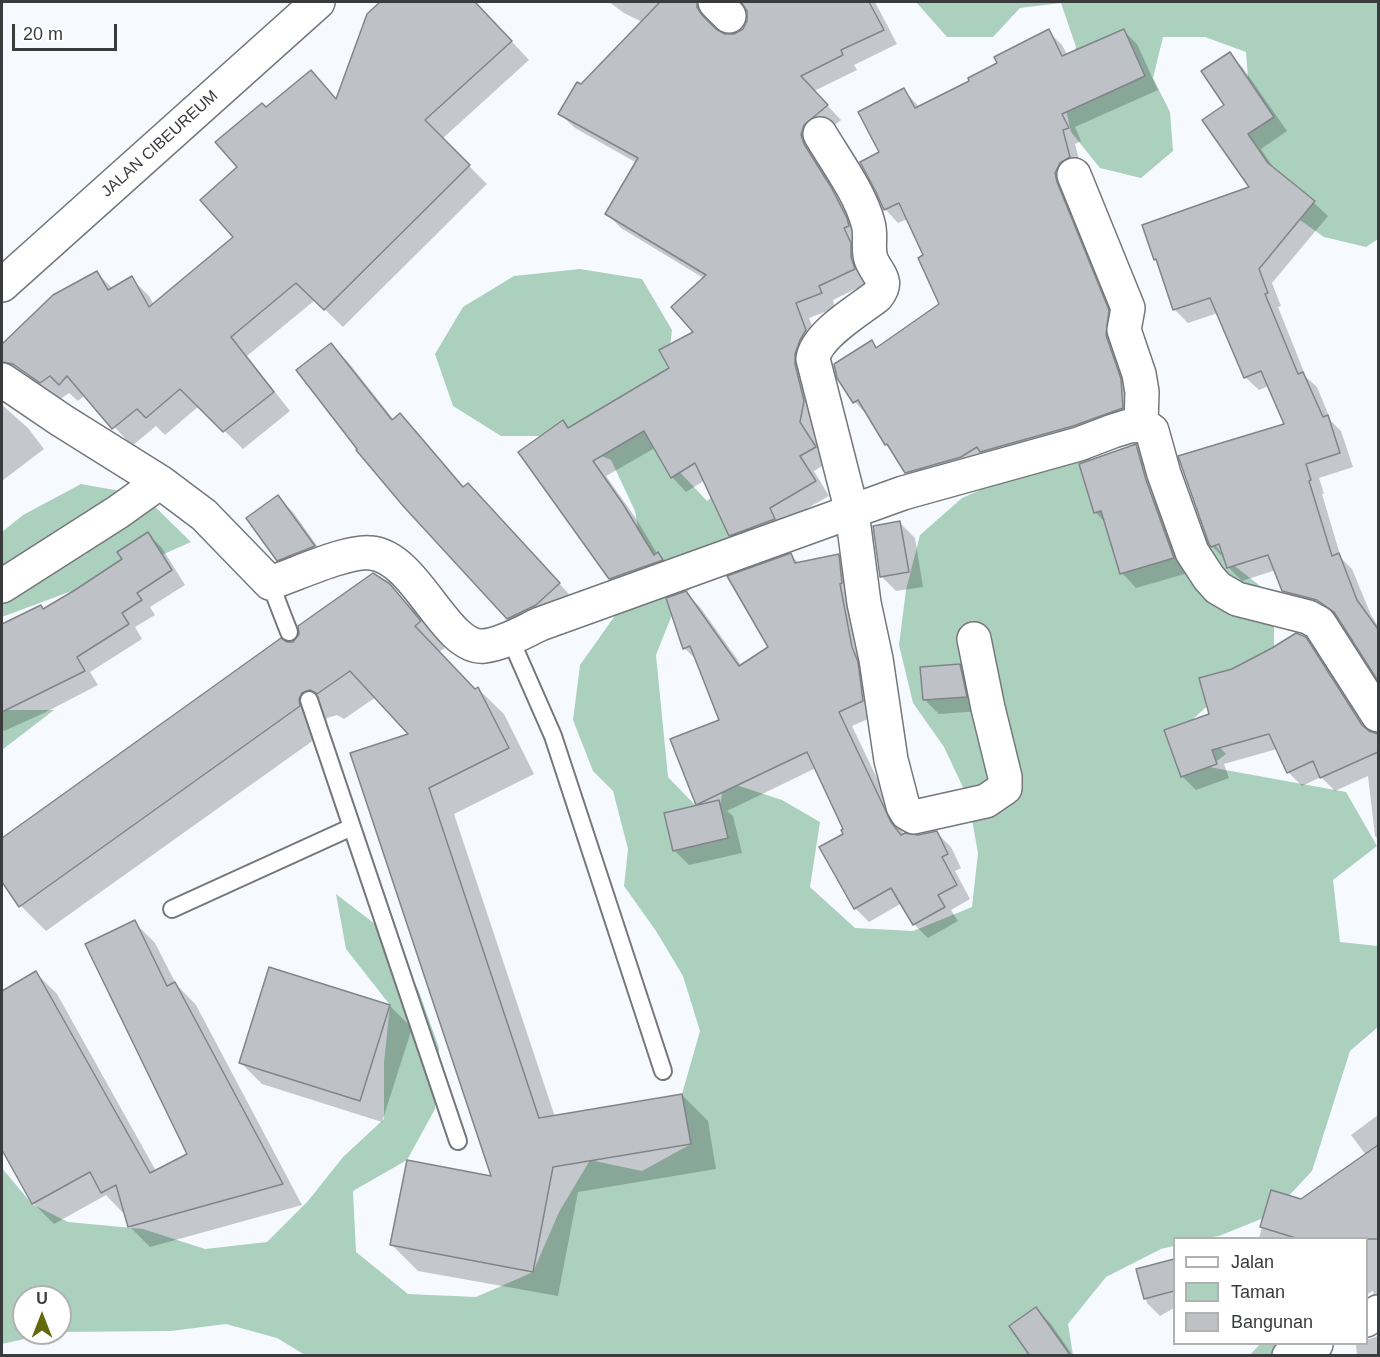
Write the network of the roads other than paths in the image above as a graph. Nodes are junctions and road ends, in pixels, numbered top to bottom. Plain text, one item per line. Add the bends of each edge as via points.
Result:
1 (318, 2) edge
2 (820, 134) dead end
3 (1074, 175) dead end
4 (2, 285) edge
5 (2, 380) edge
6 (1141, 425) junction
7 (160, 482) junction
8 (852, 512) junction
9 (270, 584) junction
10 (2, 586) edge
11 (289, 632) dead end
12 (510, 638) junction
13 (974, 639) dead end
14 (309, 700) dead end
15 (1378, 715) edge
16 (352, 827) junction
17 (172, 909) dead end
18 (663, 1071) dead end
19 (458, 1141) dead end
20 (1314, 1345) edge
21 (1289, 1356) edge

1 - 4 street, JALAN CIBEUREUM
2 - 8 street via 863,208 871,236 871,260 883,284 877,296 814,350 813,359
3 - 6 street via 1128,308 1124,330 1139,374
5 - 7 street
6 - 8 street via 903,493
6 - 15 street via 1152,430 1186,538 1209,578 1237,599 1316,621
7 - 9 street via 204,515
7 - 10 street
8 - 12 street
8 - 13 street via 891,760 903,806 914,817 986,801 1005,788
9 - 11 lane
9 - 12 street via 356,553 376,553 398,566 462,640 486,646
12 - 18 lane via 553,736
14 - 16 lane
16 - 17 lane
16 - 19 lane
20 - 21 street

